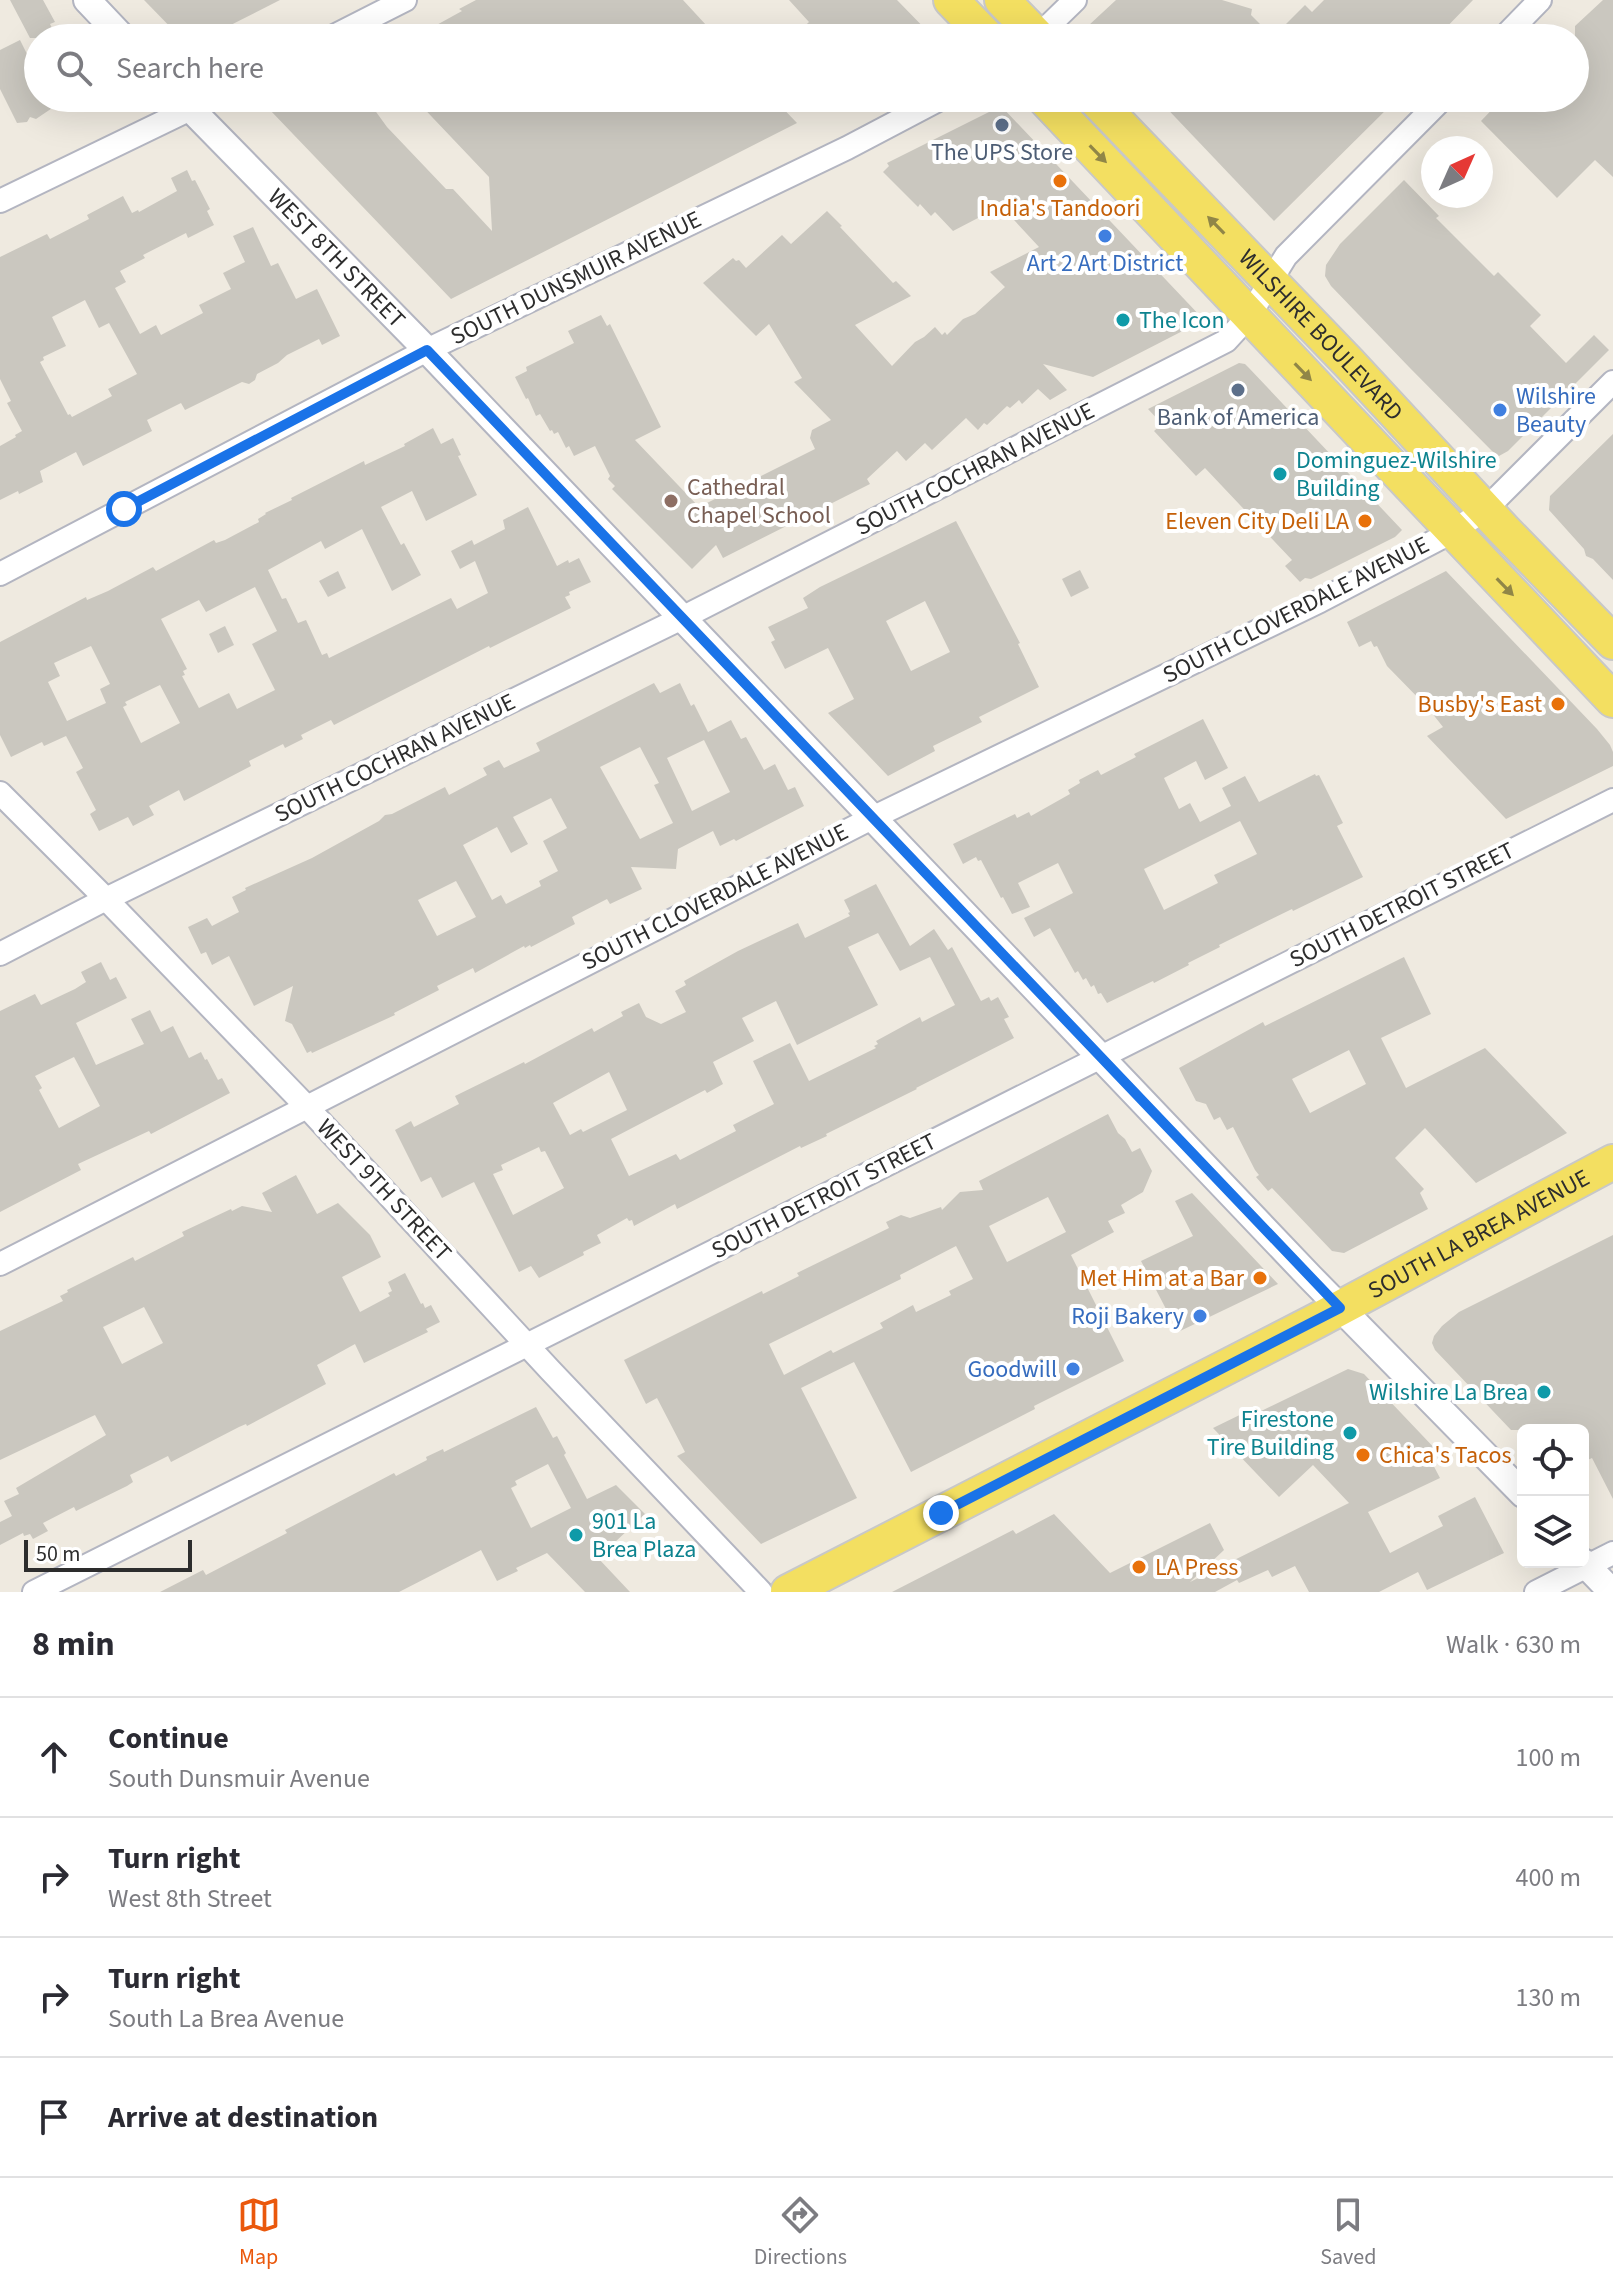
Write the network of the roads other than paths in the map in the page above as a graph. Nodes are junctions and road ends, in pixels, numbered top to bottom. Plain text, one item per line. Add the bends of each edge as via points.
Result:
1 (87, 0) edge
2 (405, 0) edge
3 (951, 0) edge
4 (1002, 0) edge
5 (1075, 0) edge
6 (1540, 0) edge
7 (110, 24) edge
8 (358, 24) edge
9 (974, 24) edge
10 (1024, 24) edge
11 (1051, 24) edge
12 (1517, 24) edge
13 (175, 112) edge
14 (204, 112) edge
15 (915, 112) edge
16 (1057, 112) edge
17 (1107, 112) edge
18 (1429, 112) edge
19 (0, 201) edge
20 (1270, 281) junction
21 (1249, 316) junction
22 (427, 350) junction
23 (1613, 382) edge
24 (1486, 509) junction
25 (1452, 532) junction
26 (0, 574) edge
27 (682, 618) junction
28 (1613, 642) edge
29 (1613, 700) edge
30 (0, 793) edge
31 (1613, 800) edge
32 (872, 818) junction
33 (106, 899) junction
34 (0, 954) edge
35 (1100, 1055) junction
36 (306, 1106) junction
37 (1613, 1162) edge
38 (0, 1264) edge
39 (1340, 1308) junction
40 (529, 1347) junction
41 (1517, 1488) edge
42 (1613, 1553) edge
43 (1589, 1562) edge
44 (1578, 1568) edge
45 (1589, 1568) edge
46 (34, 1592) edge
47 (761, 1592) edge
48 (788, 1592) edge
49 (1536, 1592) edge
50 (1612, 1592) edge

1 - 7 street
2 - 8 street
3 - 9 main road
4 - 10 main road
5 - 11 street
6 - 12 street
13 - 19 street
14 - 22 street, WEST 8TH STREET
15 - 22 street, SOUTH DUNSMUIR AVENUE
16 -> 21 main road, WILSHIRE BOULEVARD
20 -> 17 main road, WILSHIRE BOULEVARD
18 - 20 street, SOUTH COCHRAN AVENUE via 1286,256
20 - 21 street, SOUTH COCHRAN AVENUE
20 - 24 main road, WILSHIRE BOULEVARD
21 -> 25 main road, WILSHIRE BOULEVARD
21 - 27 street, SOUTH COCHRAN AVENUE via 1226,341
22 - 26 street, SOUTH DUNSMUIR AVENUE
22 - 27 street, WEST 8TH STREET
23 - 24 street, SOUTH CLOVERDALE AVENUE
24 - 25 street, SOUTH CLOVERDALE AVENUE
24 - 28 main road, WILSHIRE BOULEVARD
25 -> 29 main road, WILSHIRE BOULEVARD
25 - 32 street, SOUTH CLOVERDALE AVENUE
27 - 32 street, WEST 8TH STREET
27 - 33 street, SOUTH COCHRAN AVENUE
30 - 33 street, WEST 9TH STREET
31 - 35 street, SOUTH DETROIT STREET
32 - 35 street, WEST 8TH STREET
32 - 36 street, SOUTH CLOVERDALE AVENUE
33 - 34 street, SOUTH COCHRAN AVENUE
33 - 36 street, WEST 9TH STREET
35 - 39 street, WEST 8TH STREET
35 - 40 street, SOUTH DETROIT STREET
36 - 38 street, SOUTH CLOVERDALE AVENUE
36 - 40 street, WEST 9TH STREET
37 - 39 main road, SOUTH LA BREA AVENUE
39 - 41 street, WEST 8TH STREET
39 - 48 main road, SOUTH LA BREA AVENUE
40 - 46 street, SOUTH DETROIT STREET
40 - 47 street, WEST 9TH STREET
42 - 43 street
44 - 49 street
45 - 50 street

